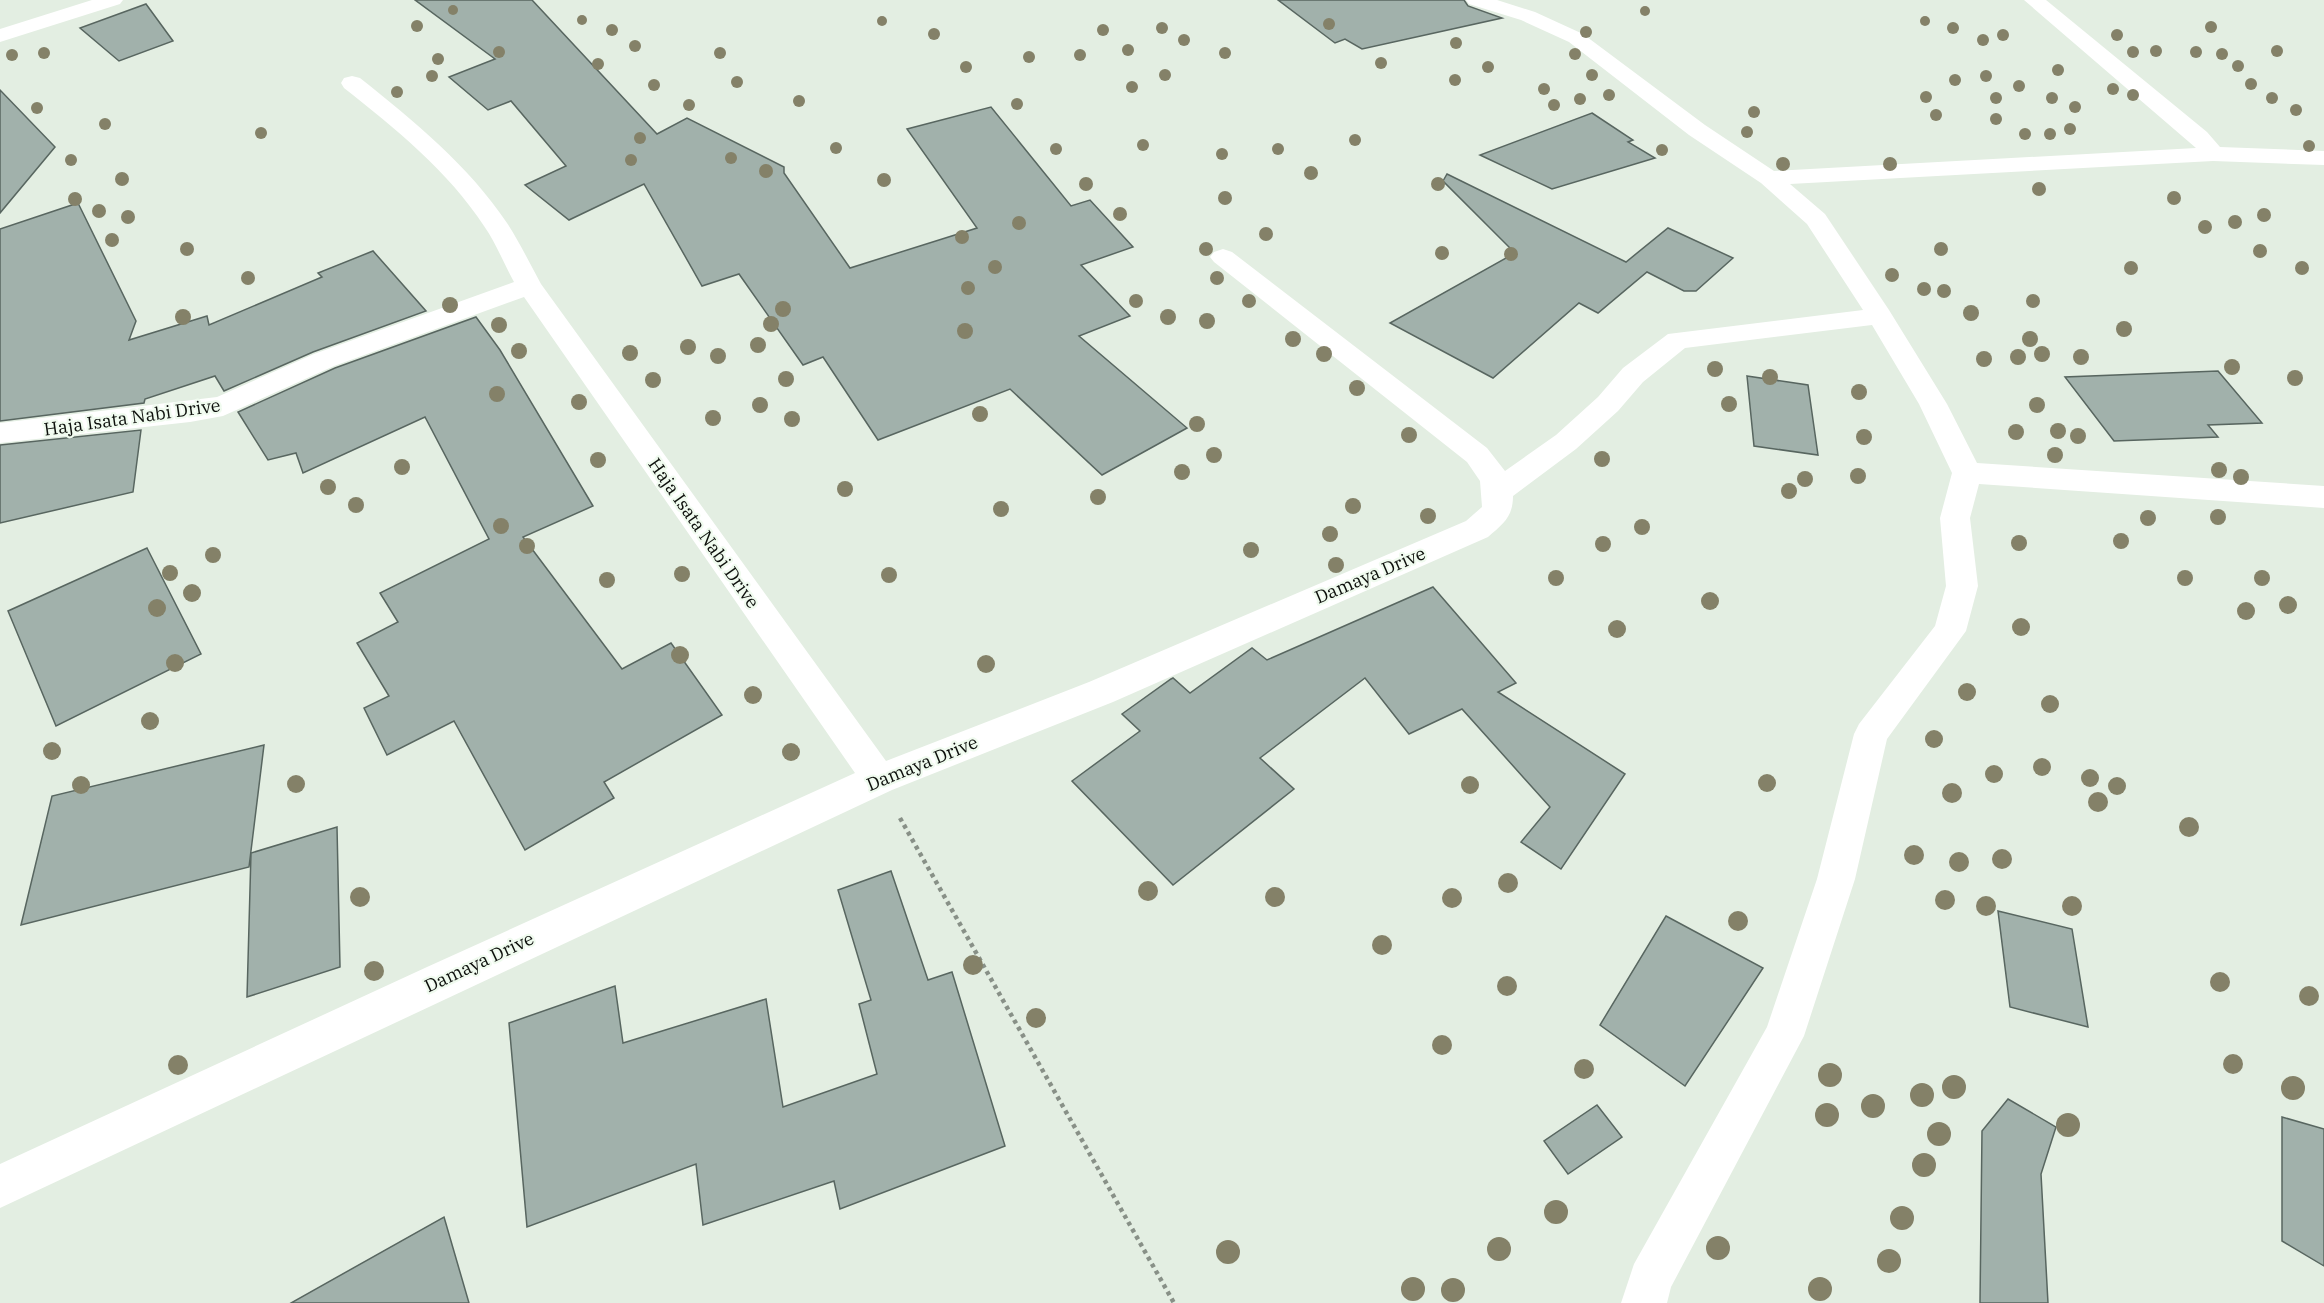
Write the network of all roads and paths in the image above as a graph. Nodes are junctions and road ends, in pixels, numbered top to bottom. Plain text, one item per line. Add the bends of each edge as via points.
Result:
1 (113, 0) edge
2 (1476, 0) edge
3 (2034, 0) edge
4 (0, 36) edge
5 (352, 83) dead end
6 (2213, 154) junction
7 (2324, 158) edge
8 (1769, 178) junction
9 (1223, 257) dead end
10 (529, 286) junction
11 (1880, 316) junction
12 (0, 434) edge
13 (1967, 473) junction
14 (1500, 490) junction
15 (2324, 497) edge
16 (879, 779) junction
17 (0, 1186) edge
18 (1174, 1303) edge
19 (1644, 1303) edge

1 - 4 street
2 - 8 street via 1528,16 1576,38 1697,130
3 - 6 street via 2199,137
5 - 10 street, Haja Isata Nabi Drive via 473,195 495,225
6 - 7 street
6 - 8 street
8 - 11 street via 1816,219
9 - 14 street via 1477,455
10 - 12 street, Haja Isata Nabi Drive via 324,360 223,406
10 - 16 street, Haja Isata Nabi Drive
11 - 13 street via 1933,404
11 - 14 street via 1678,340 1633,375 1566,442
13 - 15 street
13 - 19 street via 1955,518 1962,586 1950,631 1871,734 1836,879 1784,1036 1650,1280
14 - 16 street, Damaya Drive via 1497,512 1477,529 1101,692
16 - 17 street, Damaya Drive
16 - 18 path

